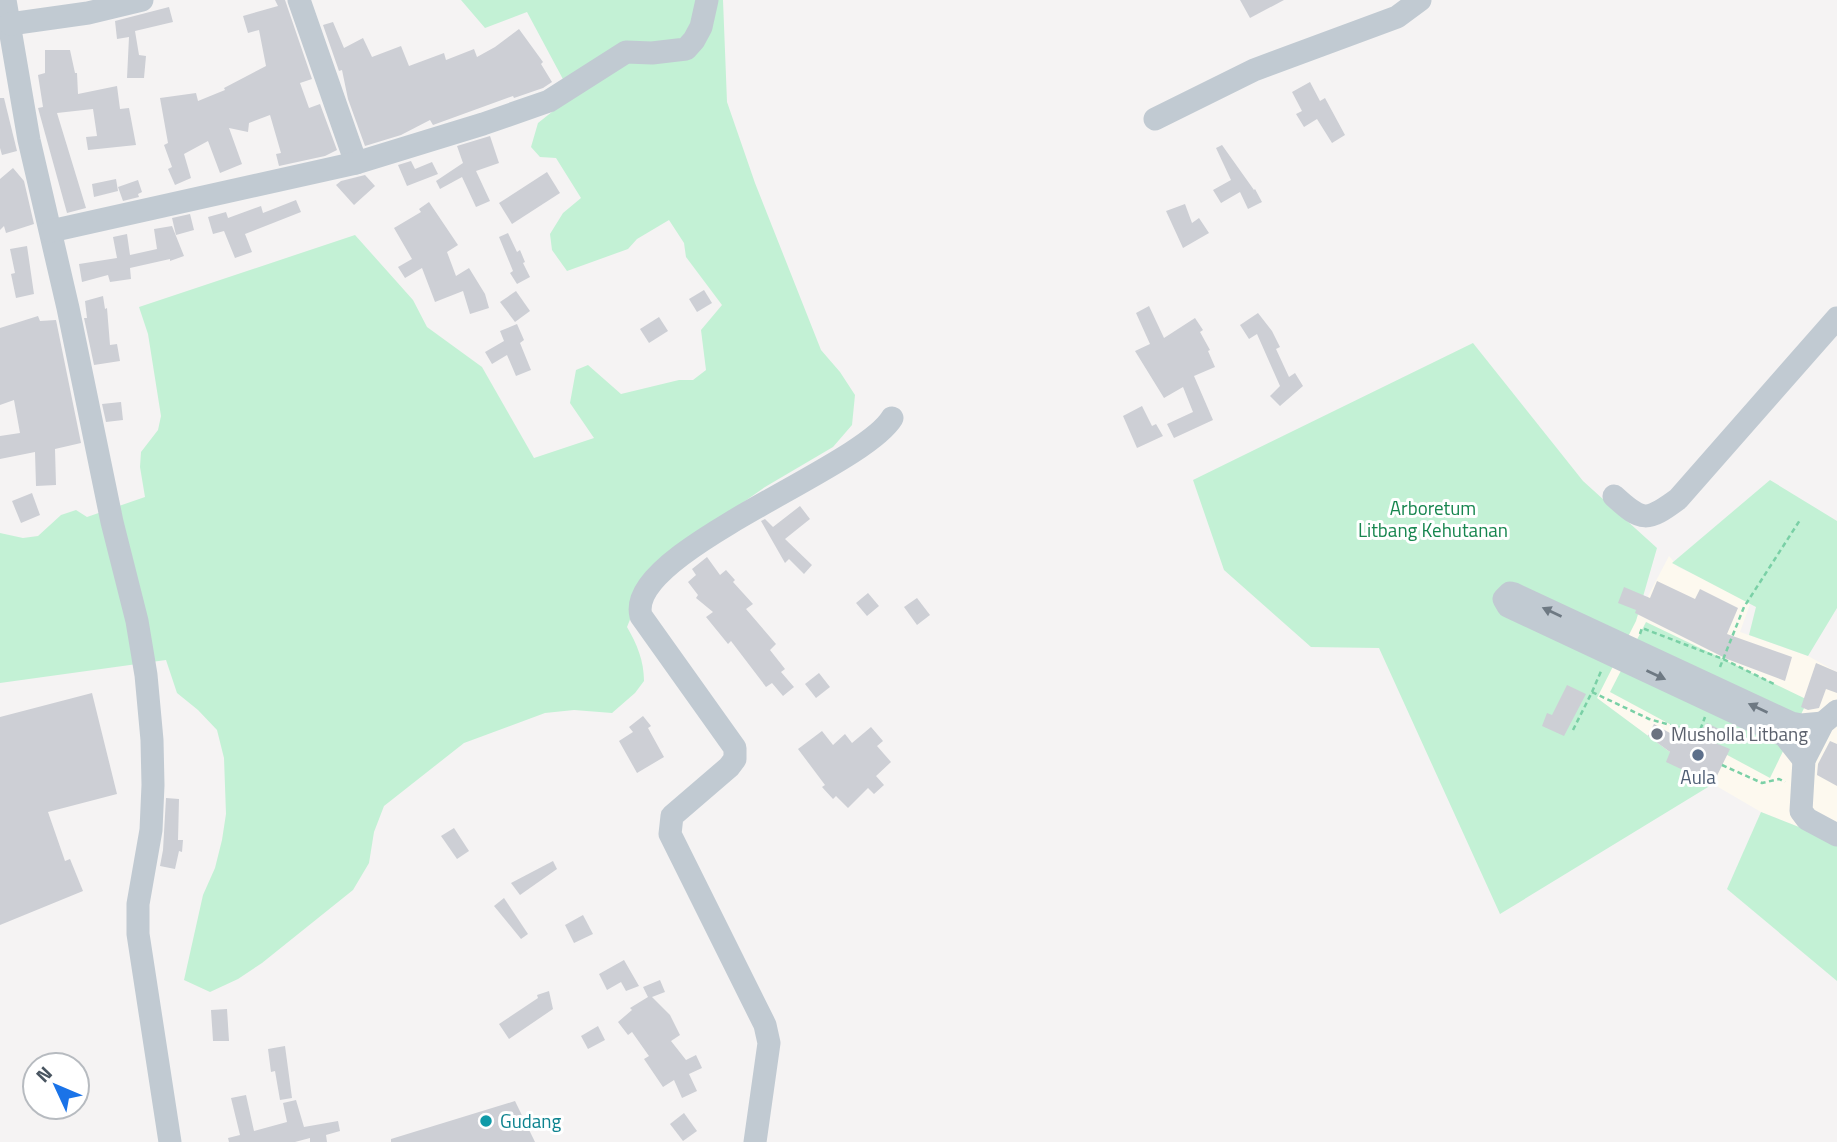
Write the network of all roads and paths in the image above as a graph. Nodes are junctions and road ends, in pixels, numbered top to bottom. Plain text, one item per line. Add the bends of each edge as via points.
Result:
1 (5, 0) edge
2 (142, 0) edge
3 (299, 0) edge
4 (707, 0) edge
5 (1420, 0) edge
6 (10, 24) junction
7 (1155, 120) dead end
8 (356, 163) junction
9 (51, 231) junction
10 (1837, 318) edge
11 (892, 418) dead end
12 (1614, 496) dead end
13 (1800, 520) dead end
14 (1642, 628) dead end
15 (1619, 653) joint
16 (1723, 659) junction
17 (1776, 685) dead end
18 (1591, 692) junction
19 (1711, 694) junction
20 (1830, 717) edge
21 (1788, 729) junction
22 (1573, 730) dead end
23 (1804, 760) junction
24 (1722, 765) dead end
25 (1803, 792) junction
26 (1837, 835) edge
27 (170, 1142) edge
28 (755, 1142) edge

1 - 6 street
2 - 6 street
3 - 8 street
4 - 8 street via 701,27 686,49 626,52 549,101
5 - 7 street via 1397,17 1254,70
6 - 9 street via 29,141
8 - 9 street
9 - 27 street via 146,676 153,785 138,934
10 - 12 street via 1678,499 1658,514 1645,517
11 - 28 street via 868,441 741,515 682,556 648,589 639,610 735,748 729,767 672,816 670,834 765,1025 769,1043
13 - 16 path via 1744,607
14 - 16 path
15 - 18 path
15 - 19 street
16 - 17 path
16 - 19 path
18 - 19 path via 1649,719 1699,733
18 - 22 path
19 - 21 street
20 - 21 street
20 - 23 street
21 - 23 street
23 - 25 street
24 - 25 path via 1762,783 1779,779
25 - 26 street via 1803,816

